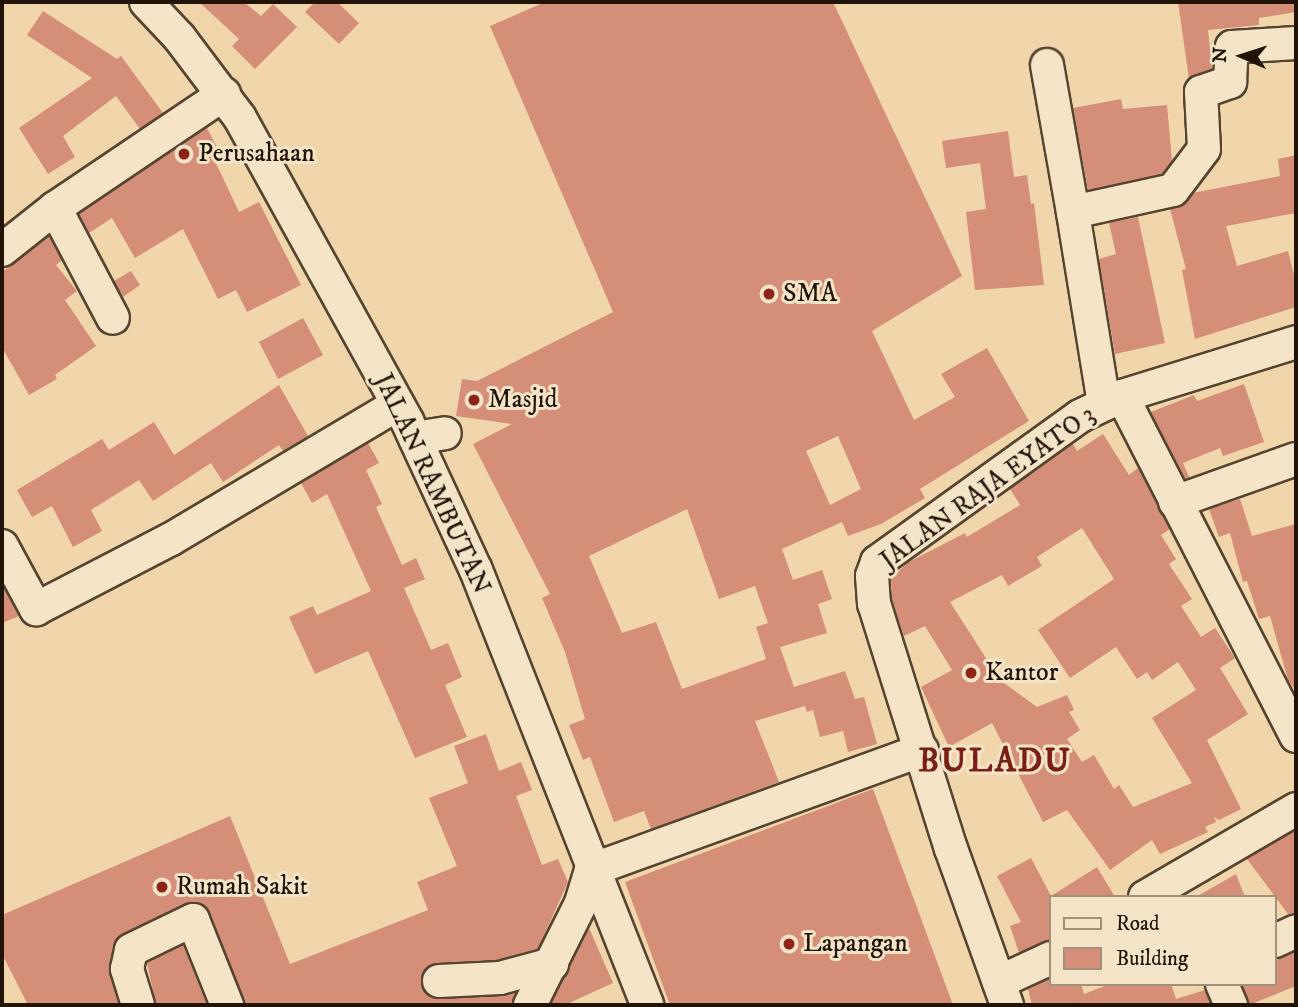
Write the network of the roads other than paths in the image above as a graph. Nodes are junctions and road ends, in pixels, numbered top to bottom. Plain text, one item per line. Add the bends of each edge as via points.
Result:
1 (146, 2) edge
2 (1296, 43) edge
3 (1047, 65) dead end
4 (224, 94) junction
5 (55, 208) junction
6 (1073, 212) junction
7 (2, 250) edge
8 (113, 318) dead end
9 (1296, 342) edge
10 (1113, 400) junction
11 (397, 405) junction
12 (1296, 459) edge
13 (1175, 502) junction
14 (2, 546) edge
15 (1296, 736) edge
16 (922, 750) junction
17 (1296, 809) edge
18 (592, 870) junction
19 (1148, 895) edge
20 (1296, 931) edge
21 (1277, 940) edge
22 (1050, 959) edge
23 (552, 964) junction
24 (439, 981) dead end
25 (1223, 986) edge
26 (1003, 994) edge
27 (138, 1005) edge
28 (227, 1005) edge
29 (530, 1005) edge
30 (647, 1005) edge
31 (1231, 1005) edge

1 - 4 street, JALAN RAMBUTAN
2 - 6 street via 1232,47 1230,82 1201,92 1204,149 1173,190
3 - 6 street
4 - 5 street
4 - 11 street, JALAN RAMBUTAN via 263,156
5 - 7 street
5 - 8 street
6 - 10 street
9 - 10 street, JALAN RAJA EYATO 3
10 - 13 street
10 - 16 street, JALAN RAJA EYATO 3 via 877,562 872,576 874,604
11 - 14 street via 171,539 36,609
11 - 18 street, JALAN RAMBUTAN via 430,436
12 - 13 street
13 - 15 street
16 - 18 street
16 - 26 street, JALAN RAJA EYATO 3
17 - 19 street
18 - 23 street
18 - 30 street, JALAN RAMBUTAN
20 - 21 street
22 - 26 street
23 - 24 street via 500,978
23 - 29 street
25 - 31 street
27 - 28 street via 127,969 131,950 193,920

